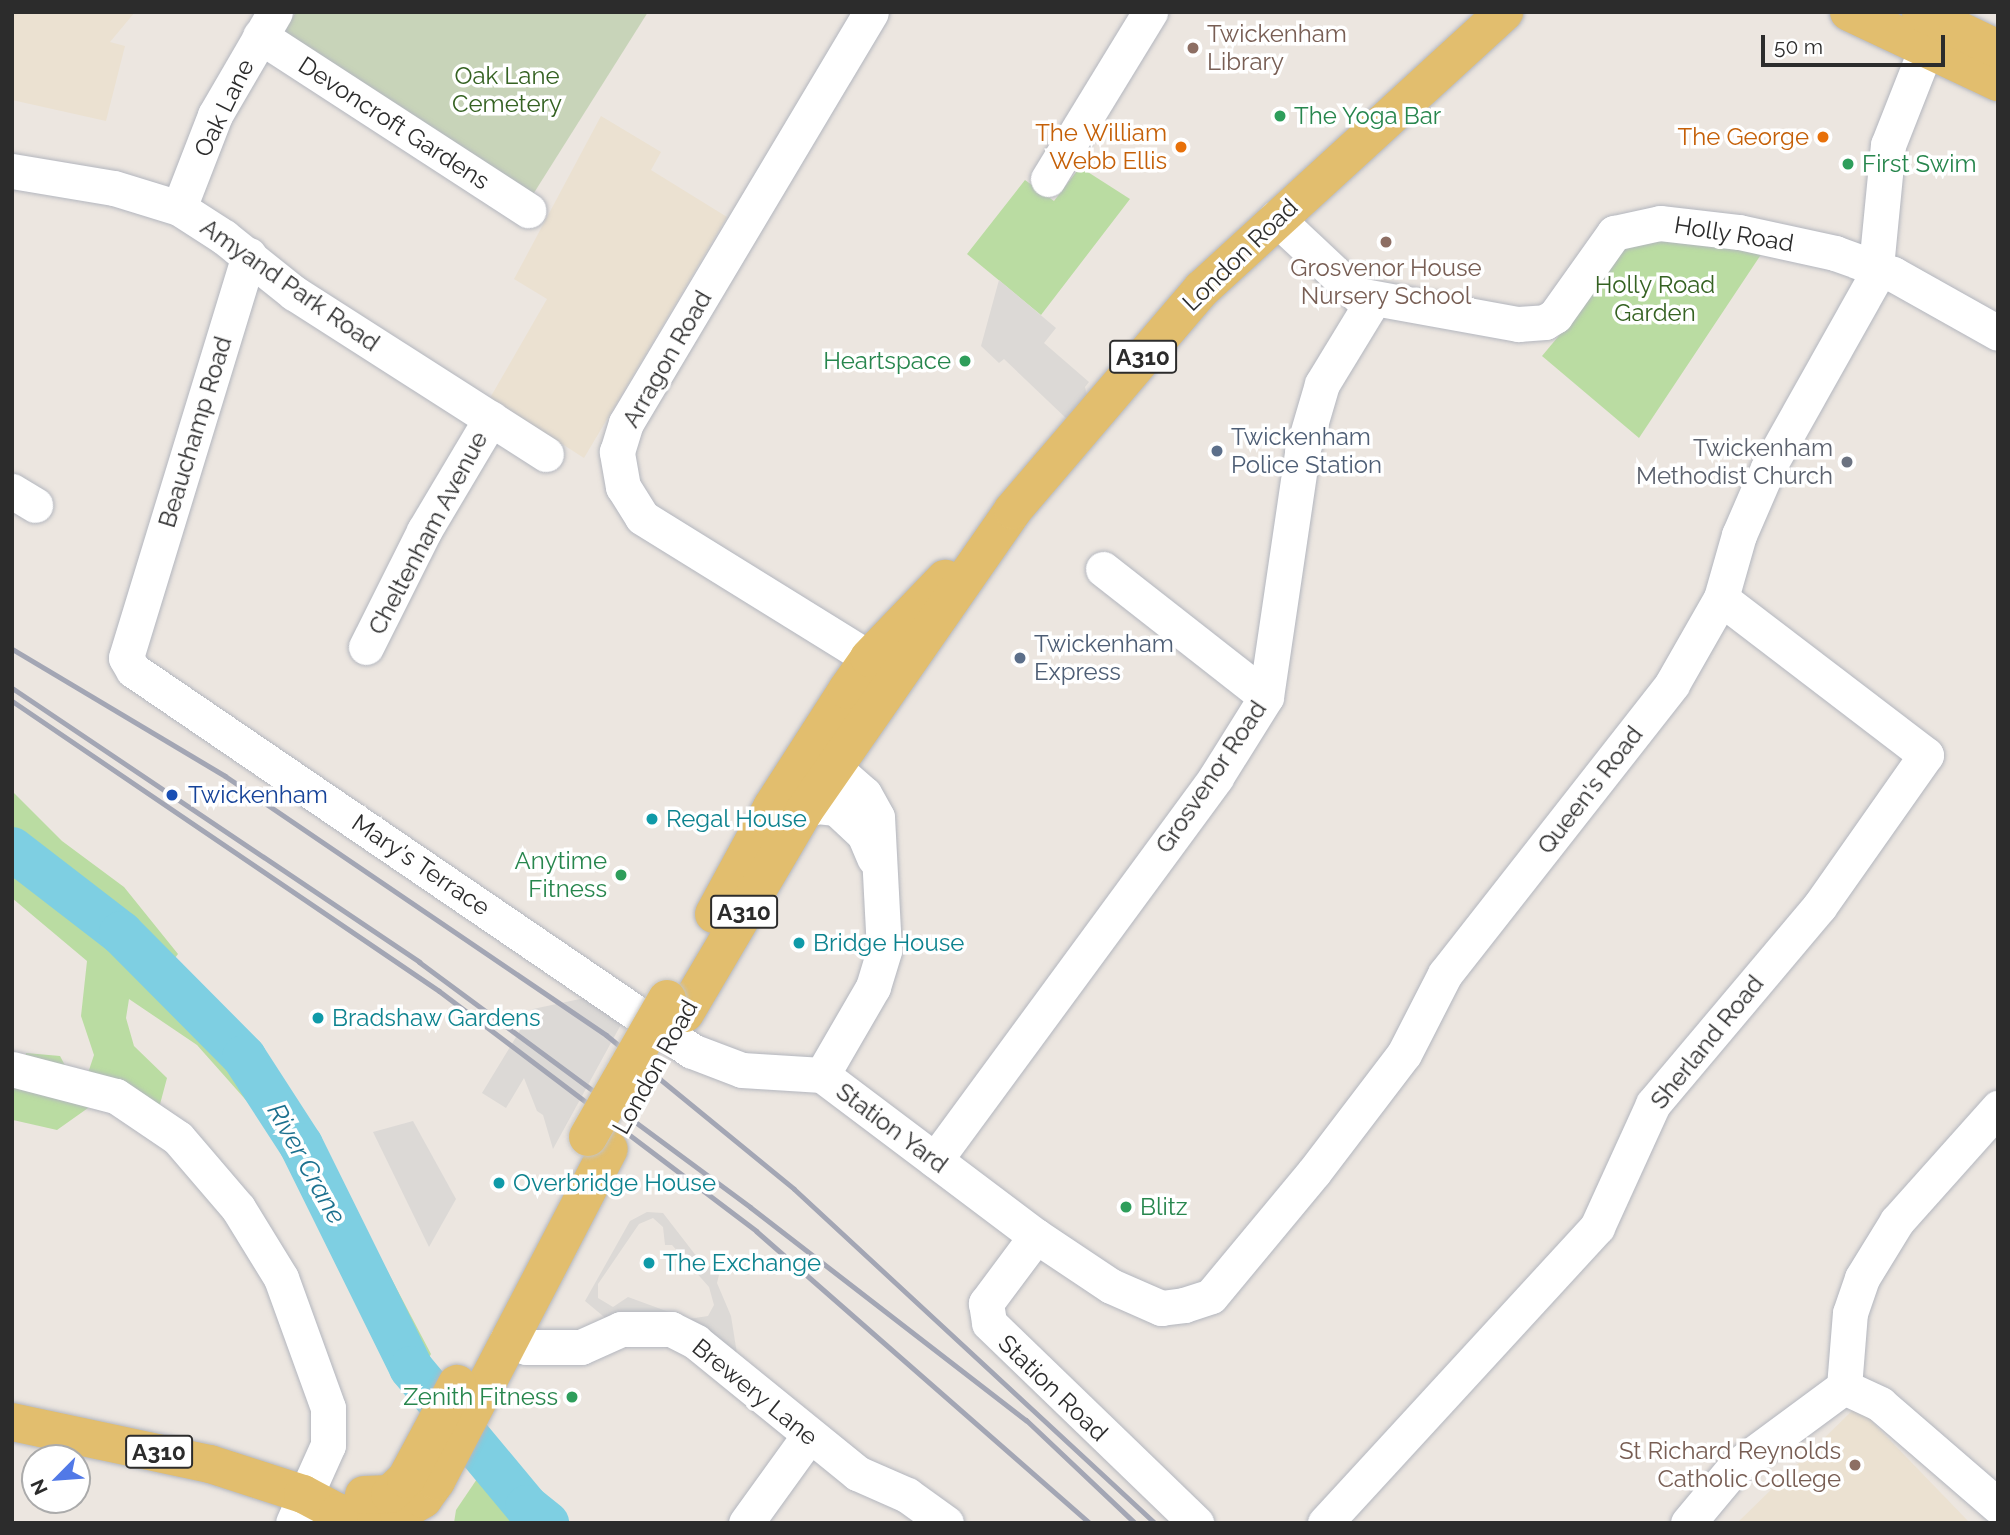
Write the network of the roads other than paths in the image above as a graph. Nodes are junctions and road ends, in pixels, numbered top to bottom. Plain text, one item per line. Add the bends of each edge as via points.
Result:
1 (871, 12) edge
2 (1150, 12) edge
3 (1463, 12) edge
4 (1504, 12) edge
5 (1849, 12) edge
6 (268, 24) edge
7 (1929, 26) edge
8 (1998, 49) edge
9 (1428, 78) junction
10 (1998, 82) edge
11 (12, 172) edge
12 (1048, 179) dead end
13 (179, 208) junction
14 (528, 209) dead end
15 (1276, 218) junction
16 (249, 255) junction
17 (1878, 268) junction
18 (1373, 300) junction
19 (1998, 333) edge
20 (491, 418) junction
21 (546, 454) dead end
22 (1103, 569) dead end
23 (1721, 598) junction
24 (141, 610) joint
25 (366, 648) dead end
26 (882, 667) junction
27 (1266, 697) junction
28 (820, 758) junction
29 (804, 811) junction
30 (878, 871) junction
31 (676, 1006) junction
32 (692, 1051) joint
33 (12, 1069) edge
34 (822, 1075) junction
35 (1998, 1108) edge
36 (935, 1160) junction
37 (1036, 1236) junction
38 (490, 1351) junction
39 (1844, 1387) junction
40 (12, 1422) edge
41 (808, 1437) junction
42 (1998, 1506) edge
43 (298, 1508) edge
44 (392, 1510) edge
45 (746, 1523) edge
46 (946, 1523) edge
47 (1196, 1523) edge
48 (1325, 1523) edge
49 (1688, 1523) edge

1 - 26 street, Arragon Road via 626,423 617,452 623,487 642,517
2 - 12 street
3 - 9 main road, London Road / A310
4 - 9 main road, London Road / A310
5 - 7 main road
6 - 13 street, Oak Lane via 215,114
6 - 14 street, Devoncroft Gardens
7 - 8 main road
7 - 10 main road
7 - 17 street, Queen's Road via 1888,145
9 - 15 main road, London Road / A310 via 1357,149
11 - 13 street, Amyand Park Road via 114,188
13 - 16 street, Amyand Park Road
15 - 18 street, Holly Road via 1358,295
15 - 26 main road, London Road / A310 via 1172,323 986,544 946,578
16 - 20 street, Amyand Park Road via 294,293
16 - 24 street, Beauchamp Road
17 - 18 street, Holly Road via 1807,246 1660,223 1614,233 1562,308 1545,321 1518,324
17 - 19 street, Holly Road
17 - 23 street, Queen's Road via 1768,468 1739,535
18 - 27 street, Grosvenor Road via 1322,384 1302,452
20 - 21 street, Amyand Park Road
20 - 25 street, Cheltenham Avenue via 424,531
22 - 27 street
23 - 37 street, Queen's Road via 1672,684 1446,974 1404,1054 1211,1296 1161,1308 1111,1286
23 - 48 street, Sherland Road via 1926,755 1819,907 1653,1104 1597,1227
24 - 32 street, Mary's Terrace via 126,658 133,670
26 - 28 main road, London Road / A310
27 - 36 street, Grosvenor Road via 1209,788
28 - 29 main road, London Road / A310
28 - 30 street via 864,794 877,817
28 - 31 main road, London Road / A310
29 - 30 street via 828,805 853,820 864,834
29 - 31 main road, London Road / A310
30 - 34 street via 881,968
31 - 38 main road, London Road / A310, bridge via 598,1143
32 - 34 street, Station Yard via 742,1070
33 - 43 street via 116,1096 178,1138 209,1170 281,1278 328,1408 328,1445
34 - 36 street, Station Yard
35 - 39 street via 1897,1222 1863,1279 1850,1313
36 - 37 street, Station Yard
37 - 47 street, Station Road via 986,1303 989,1323 1082,1418
38 - 41 street, Brewery Lane via 581,1347 621,1329 671,1329 696,1342
38 - 44 main road, London Road / A310 via 444,1437 432,1489
39 - 42 street via 1880,1404
39 - 49 street via 1734,1468
40 - 43 main road, London Road / A310 via 210,1464
41 - 45 street
41 - 46 street, Brewery Lane via 857,1473 907,1495
43 - 44 main road, London Road / A310 via 326,1490

